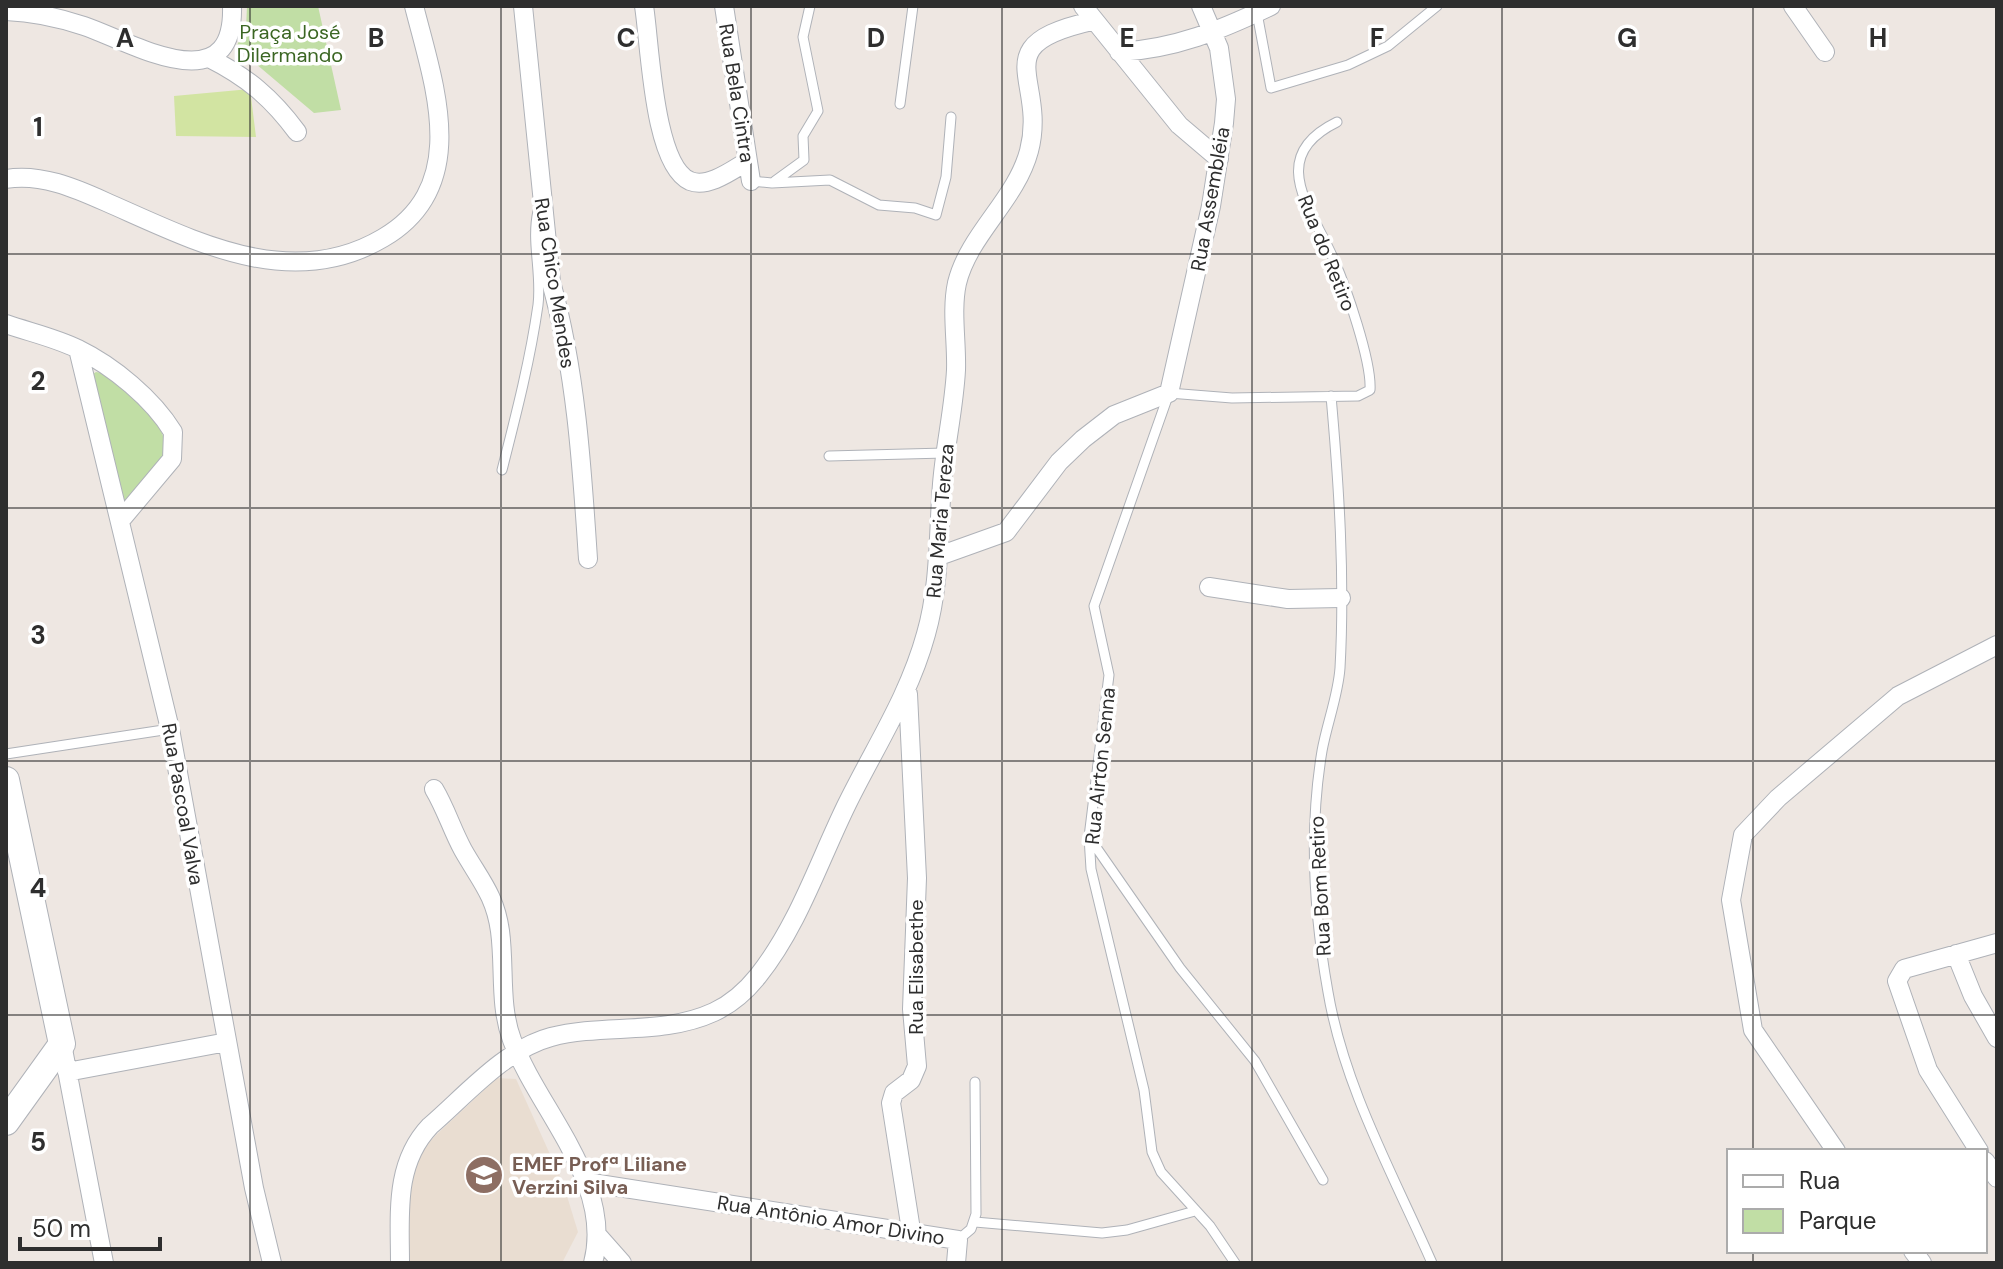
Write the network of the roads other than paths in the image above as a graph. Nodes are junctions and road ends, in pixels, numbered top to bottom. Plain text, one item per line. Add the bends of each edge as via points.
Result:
1 (232, 6) edge
2 (414, 6) edge
3 (523, 6) edge
4 (644, 6) edge
5 (724, 6) edge
6 (810, 6) edge
7 (913, 6) edge
8 (1201, 6) edge
9 (1437, 6) edge
10 (1793, 6) edge
11 (1264, 9) edge
12 (6, 11) edge
13 (1088, 14) edge
14 (1214, 33) junction
15 (1119, 52) junction
16 (1825, 52) dead end
17 (209, 58) junction
18 (900, 104) dead end
19 (951, 117) dead end
20 (1337, 122) dead end
21 (297, 132) dead end
22 (1219, 159) junction
23 (748, 172) junction
24 (6, 179) edge
25 (772, 183) junction
26 (541, 196) junction
27 (6, 324) edge
28 (78, 349) junction
29 (1169, 393) junction
30 (1331, 396) junction
31 (945, 453) junction
32 (829, 456) dead end
33 (502, 470) dead end
34 (120, 521) junction
35 (939, 556) junction
36 (588, 559) dead end
37 (1209, 587) dead end
38 (1341, 598) junction
39 (1997, 645) edge
40 (907, 691) junction
41 (170, 729) junction
42 (6, 754) edge
43 (6, 780) edge
44 (434, 789) dead end
45 (1089, 837) junction
46 (1997, 943) edge
47 (1956, 954) junction
48 (1997, 1038) edge
49 (227, 1042) junction
50 (62, 1044) junction
51 (518, 1052) junction
52 (67, 1072) junction
53 (975, 1082) dead end
54 (6, 1122) edge
55 (1835, 1149) edge
56 (1978, 1149) edge
57 (1323, 1180) dead end
58 (586, 1182) junction
59 (1195, 1211) junction
60 (975, 1222) junction
61 (911, 1230) junction
62 (599, 1237) junction
63 (958, 1240) junction
64 (104, 1263) edge
65 (272, 1263) edge
66 (400, 1263) edge
67 (593, 1263) edge
68 (622, 1263) edge
69 (956, 1263) edge
70 (1235, 1263) edge
71 (1432, 1263) edge

1 - 17 street via 227,38
2 - 24 street via 441,118 439,151 433,183 421,205 375,244 321,260 254,261 70,186
3 - 26 street, Rua Chico Mendes
4 - 23 street via 670,158 684,177 697,182
5 - 23 street, Rua Bela Cintra
6 - 25 lane via 803,37 818,111 803,136 804,160
7 - 18 lane
8 - 14 street, Rua Assembléia
9 - 11 lane via 1388,46 1348,65 1271,88
10 - 16 street
11 - 14 street
12 - 17 street via 84,26 148,54 185,61
13 - 15 street
13 - 31 street, Rua Maria Tereza via 1031,48 1030,148 1018,178 967,257 956,287 955,374
14 - 15 street via 1151,50
14 - 22 street, Rua Assembléia via 1226,99
15 - 22 street via 1179,125
17 - 21 street via 265,93
19 - 25 lane via 946,177 936,215 879,205 830,180
20 - 30 lane, Rua do Retiro via 1305,143 1300,190 1346,289 1371,382 1366,394
22 - 29 street, Rua Assembléia
23 - 25 lane
26 - 33 lane via 534,229 538,301
26 - 36 street, Rua Chico Mendes via 583,483
27 - 28 street
28 - 34 street, Rua Pascoal Valva
28 - 34 street via 118,375 173,432 172,459
29 - 30 lane, Rua do Retiro
29 - 35 street via 1114,415 1083,439 1006,532
29 - 45 lane, Rua Airton Senna via 1096,593 1095,618 1109,696
30 - 38 lane, Rua Bom Retiro
31 - 32 lane
31 - 35 street, Rua Maria Tereza
34 - 41 street, Rua Pascoal Valva
35 - 40 street, Rua Maria Tereza via 932,611
37 - 38 street via 1288,599
38 - 71 lane, Rua Bom Retiro via 1340,672 1322,750 1315,812 1328,993 1354,1085
39 - 55 street via 1898,696 1778,798 1743,835 1731,900 1753,1030
40 - 51 street, Rua Maria Tereza via 809,890 760,975 739,997 688,1021 562,1034
40 - 61 street, Rua Elisabethe via 917,878 912,1009 917,1066 891,1103
41 - 42 lane
41 - 49 street, Rua Pascoal Valva
43 - 50 street
44 - 51 street via 493,899 501,933 504,1012
45 - 57 lane via 1180,968 1255,1061
45 - 59 lane, Rua Airton Senna via 1096,894 1144,1090 1152,1152 1161,1172
46 - 47 street
47 - 48 street
47 - 56 street via 1904,969 1897,981 1928,1070
49 - 52 street
49 - 65 street, Rua Pascoal Valva
50 - 52 street
50 - 54 street
51 - 58 street
51 - 66 street, Rua Maria Tereza via 430,1126 412,1148 403,1170
52 - 64 street
53 - 60 lane
58 - 61 street, Rua Antônio Amor Divino
58 - 62 street
59 - 60 lane via 1102,1233
59 - 70 lane, Rua Airton Senna
60 - 63 lane
61 - 63 street, Rua Antônio Amor Divino
62 - 67 street
62 - 68 street
63 - 69 street, Rua Antônio Amor Divino

